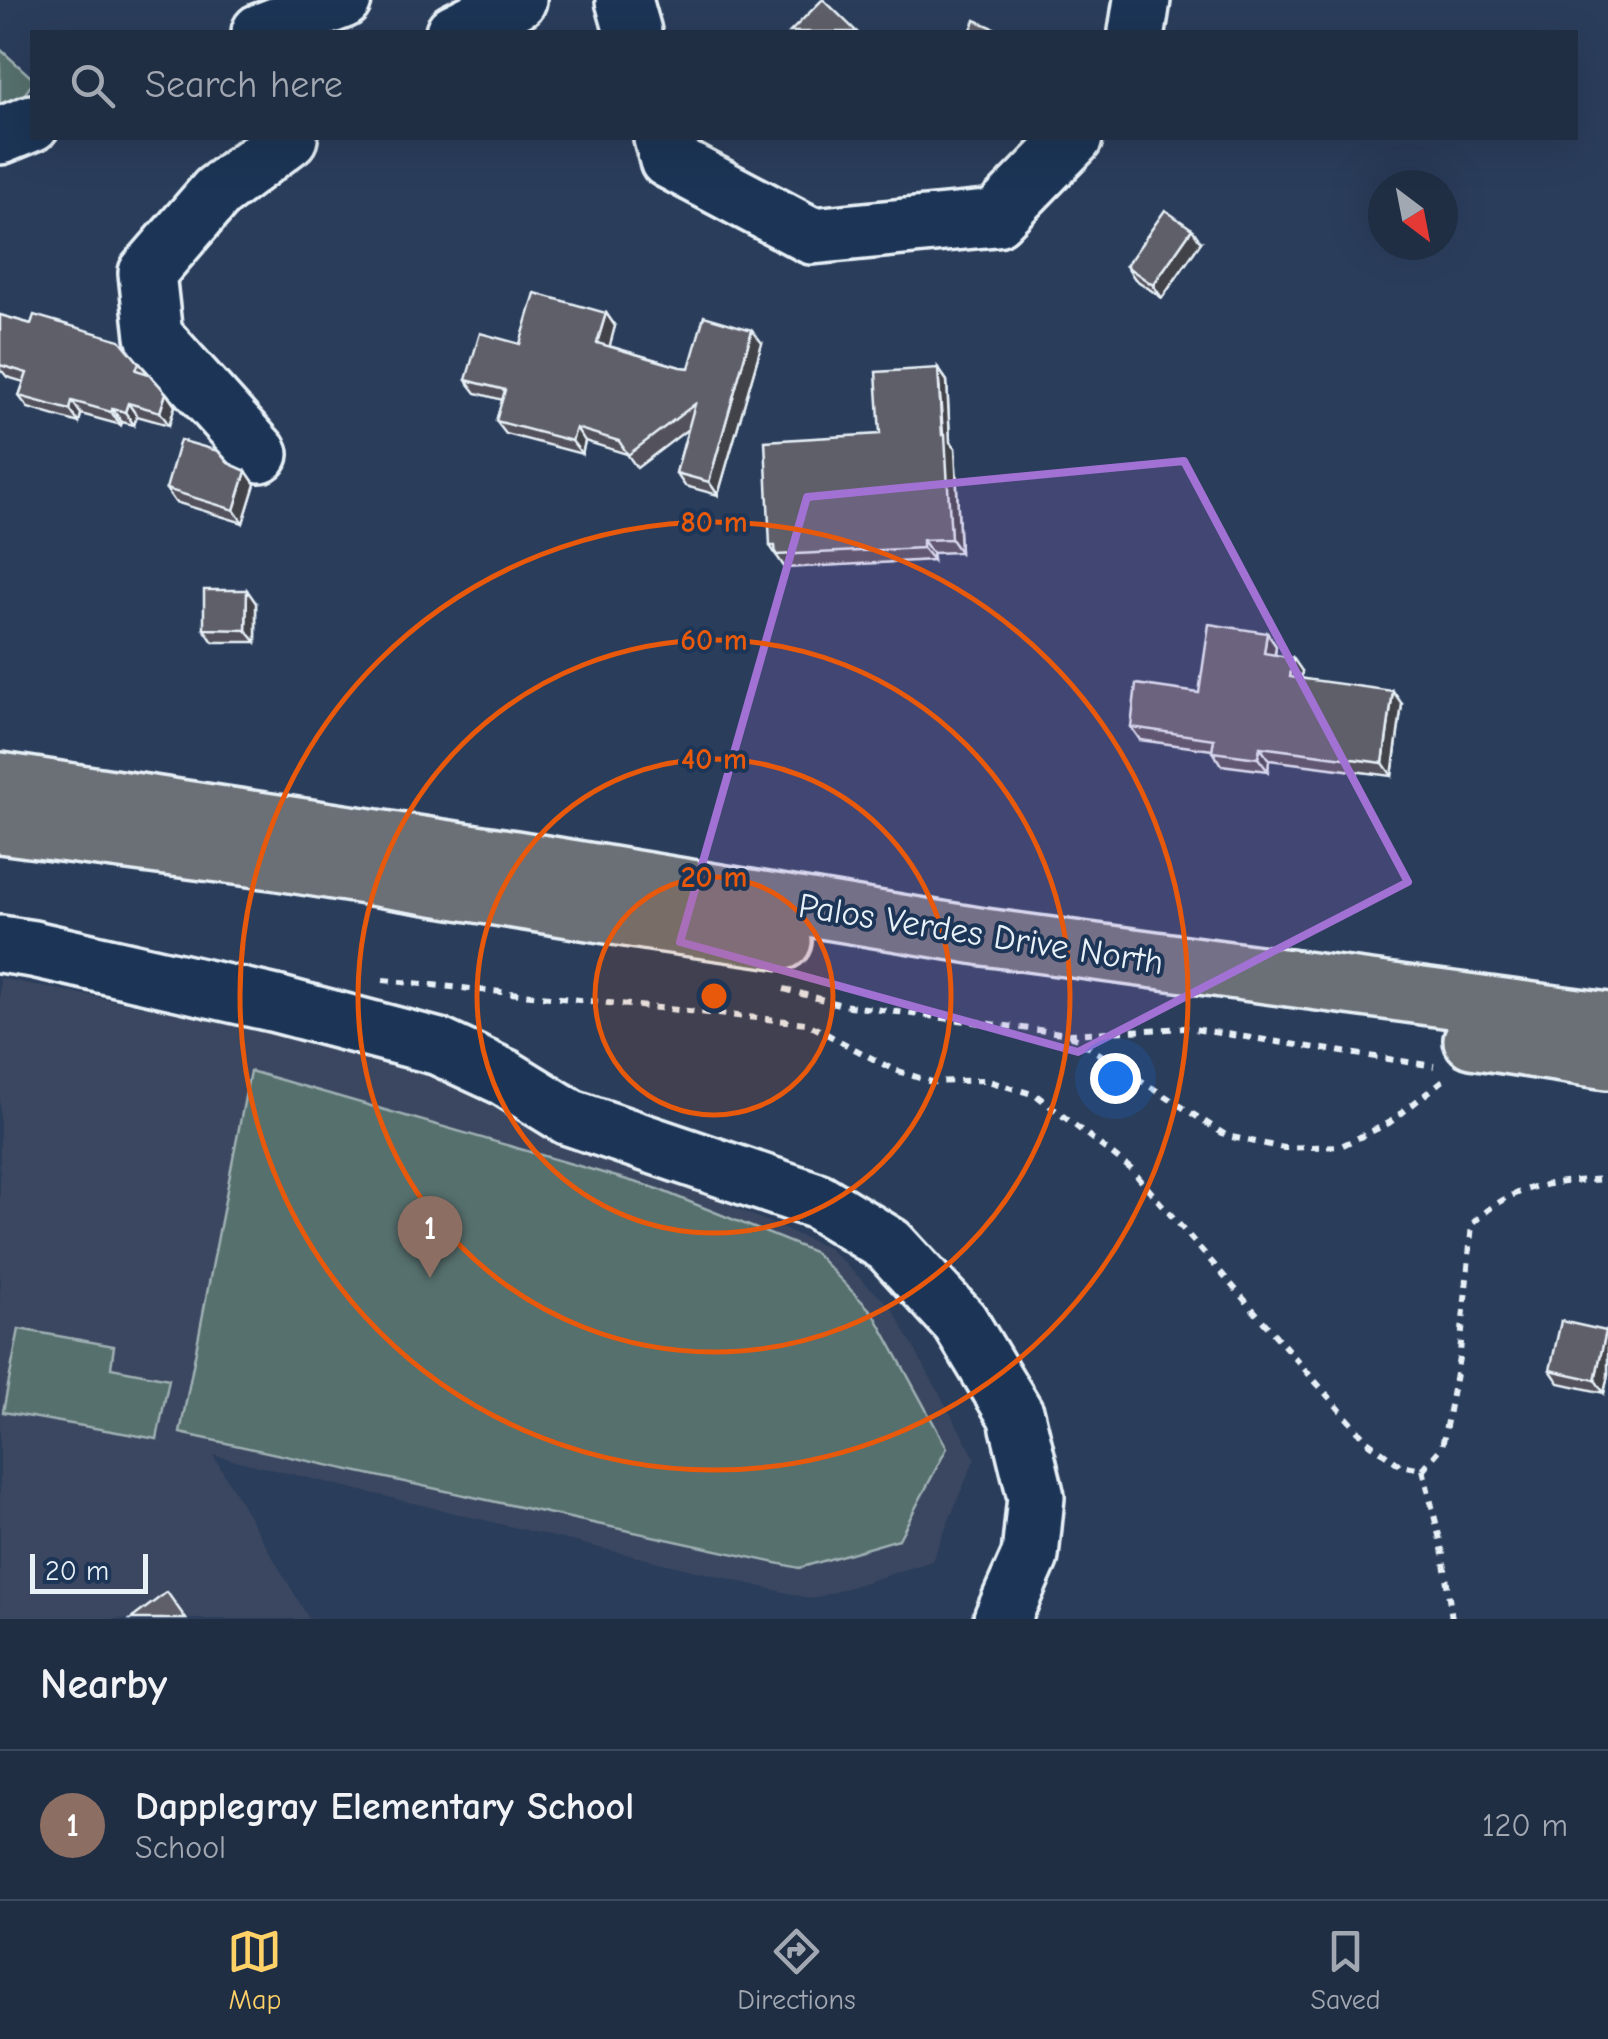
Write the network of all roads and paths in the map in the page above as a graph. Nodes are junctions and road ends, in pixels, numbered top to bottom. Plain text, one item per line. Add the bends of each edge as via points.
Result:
1 (343, 0) edge
2 (518, 0) edge
3 (624, 0) edge
4 (1142, 0) edge
5 (265, 30) edge
6 (458, 30) edge
7 (632, 30) edge
8 (1137, 30) edge
9 (30, 124) edge
10 (0, 136) edge
11 (287, 140) edge
12 (663, 140) edge
13 (1072, 140) edge
14 (260, 454) dead end
15 (0, 780) edge
16 (0, 825) edge
17 (0, 944) edge
18 (376, 980) dead end
19 (1608, 1021) edge
20 (1608, 1061) edge
21 (1437, 1066) dead end
22 (1456, 1070) dead end
23 (1608, 1179) edge
24 (1423, 1469) junction
25 (1002, 1619) edge
26 (1452, 1619) edge

1 - 5 street
2 - 6 street
3 - 7 street
4 - 8 street
9 - 10 street
11 - 14 street via 217,192 147,272 154,336
12 - 13 street via 668,160 812,236 996,218
15 - 19 main road, Palos Verdes Drive North via 984,938
16 - 20 main road, Palos Verdes Drive North
17 - 25 street via 439,1046 570,1117 817,1201 889,1245 960,1322 1016,1416 1036,1497 1030,1556
18 - 24 path via 806,1024 932,1082 985,1080 1036,1095 1132,1169 1367,1441 1400,1464
21 - 22 path via 1187,1028 1069,1034 1227,1136 1284,1148 1341,1146 1389,1123
23 - 24 path via 1515,1192 1472,1224 1460,1352 1442,1446
24 - 26 path

